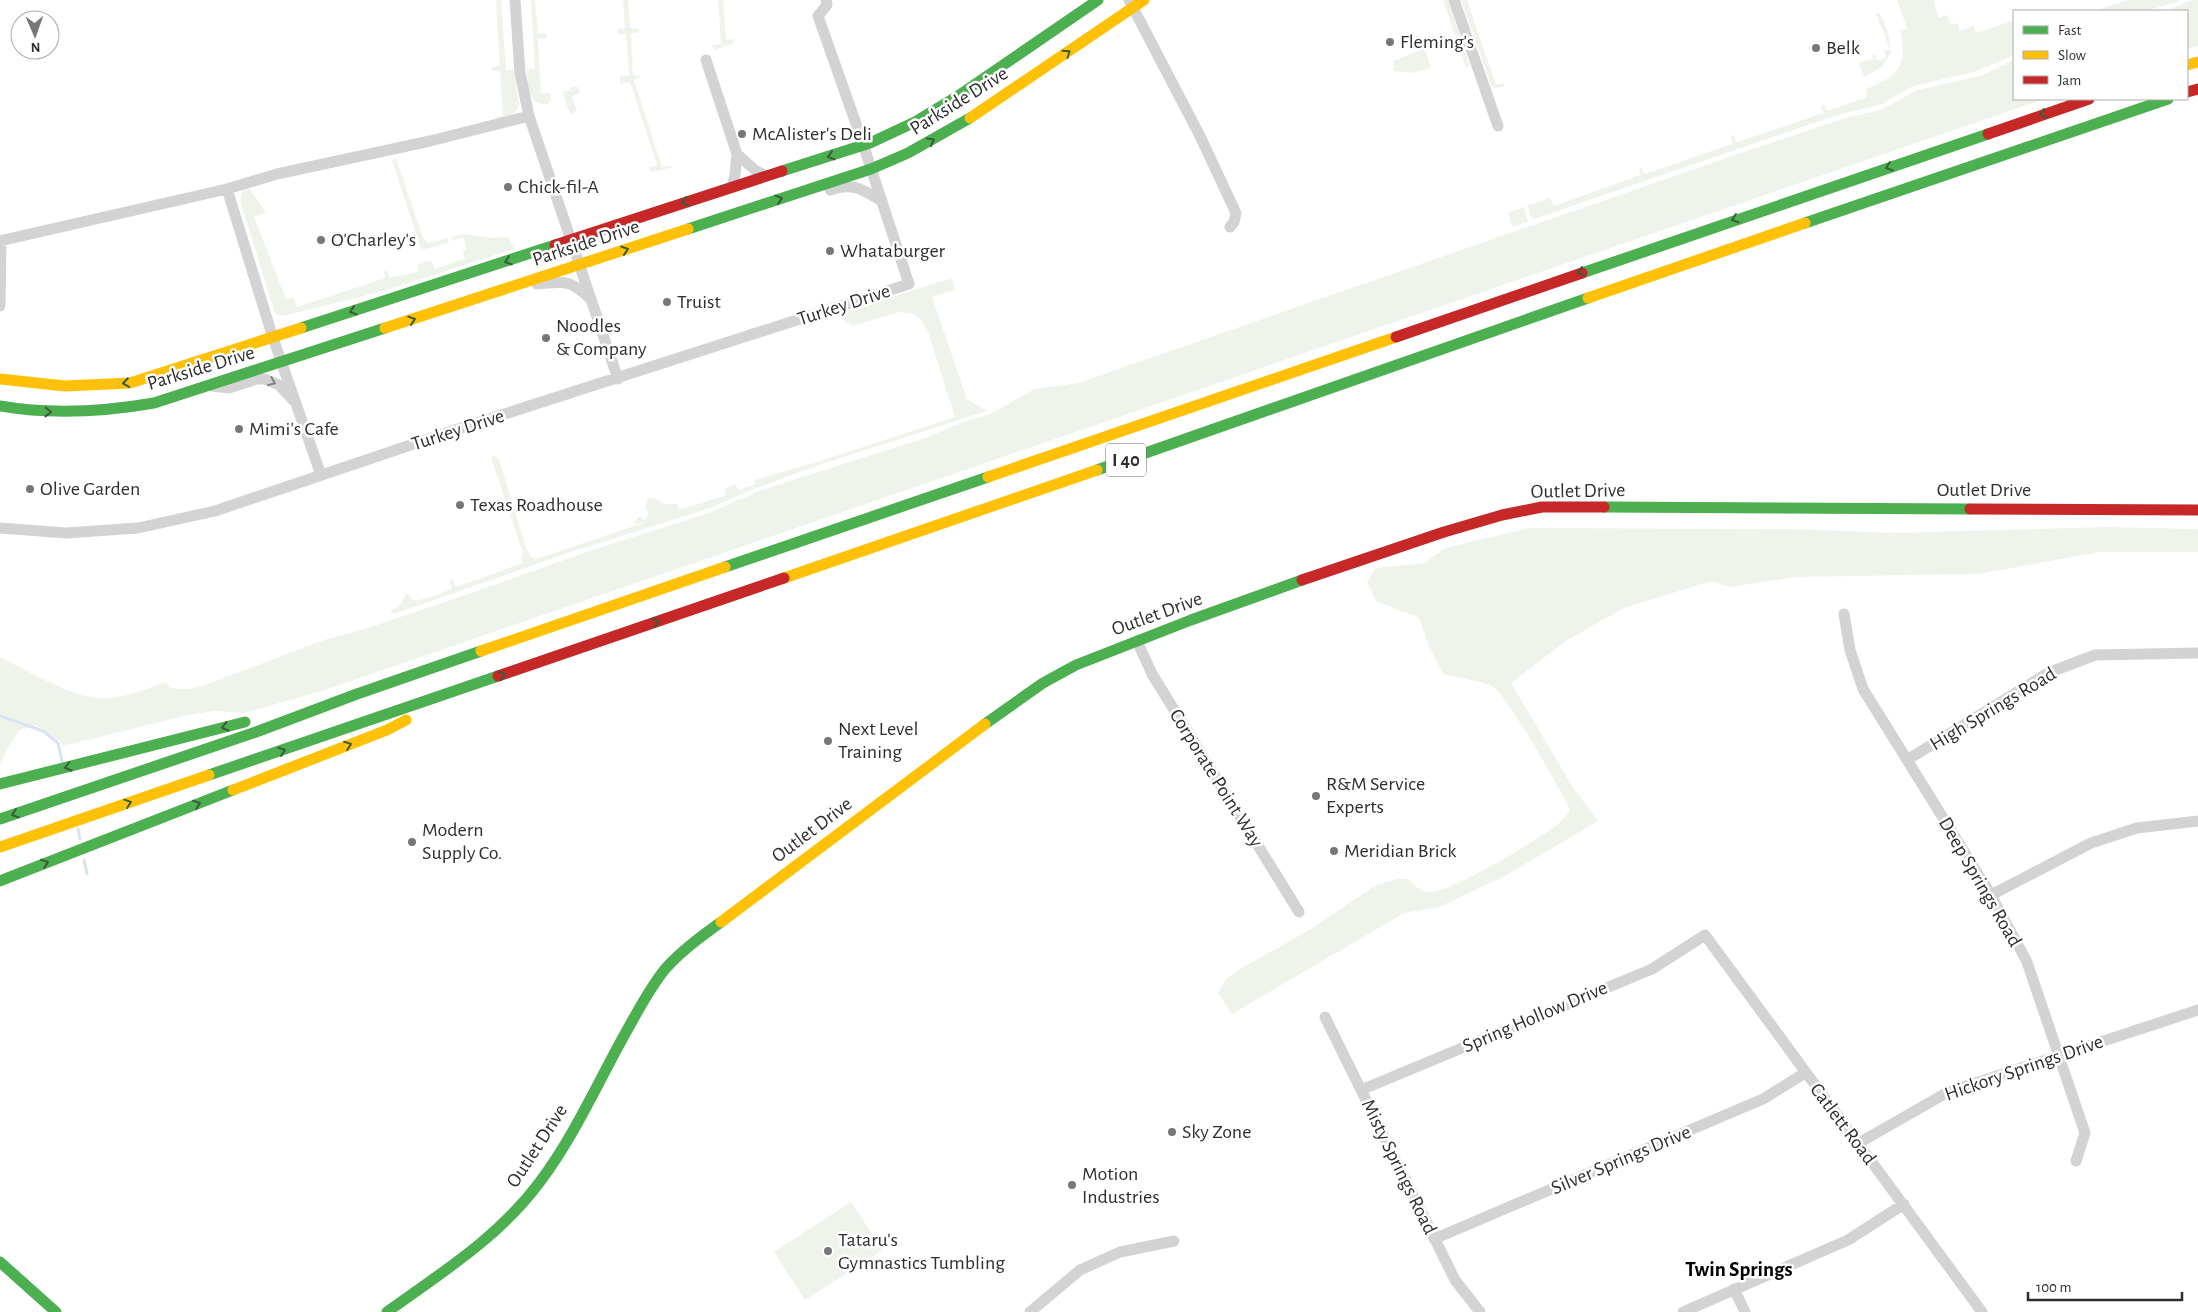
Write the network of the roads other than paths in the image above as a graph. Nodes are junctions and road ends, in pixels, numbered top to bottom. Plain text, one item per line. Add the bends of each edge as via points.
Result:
1 (515, 0) edge
2 (826, 0) edge
3 (1098, 0) edge
4 (1144, 0) edge
5 (1454, 0) edge
6 (1131, 4) edge
7 (706, 60) dead end
8 (2086, 100) edge
9 (2165, 100) edge
10 (529, 116) junction
11 (1498, 126) dead end
12 (864, 145) junction
13 (737, 154) junction
14 (872, 169) junction
15 (766, 176) junction
16 (732, 187) junction
17 (227, 189) junction
18 (801, 192) junction
19 (882, 201) junction
20 (1230, 227) dead end
21 (571, 240) junction
22 (1, 241) edge
23 (579, 265) junction
24 (515, 286) junction
25 (590, 299) junction
26 (0, 306) edge
27 (273, 338) junction
28 (282, 362) junction
29 (0, 379) edge
30 (618, 379) junction
31 (208, 386) junction
32 (0, 406) edge
33 (298, 406) junction
34 (321, 475) junction
35 (2198, 510) edge
36 (0, 528) edge
37 (1844, 614) dead end
38 (1137, 641) junction
39 (2198, 653) edge
40 (475, 684) junction
41 (357, 694) junction
42 (1907, 760) junction
43 (0, 784) edge
44 (0, 819) edge
45 (2198, 821) edge
46 (0, 847) edge
47 (0, 881) edge
48 (1991, 895) junction
49 (1299, 912) dead end
50 (1705, 935) joint
51 (2198, 1010) edge
52 (1325, 1017) dead end
53 (2058, 1056) junction
54 (1805, 1073) junction
55 (1361, 1090) junction
56 (1857, 1144) junction
57 (2076, 1161) dead end
58 (1904, 1204) junction
59 (1434, 1239) junction
60 (1174, 1241) dead end
61 (0, 1262) edge
62 (1734, 1289) junction
63 (56, 1312) edge
64 (387, 1312) edge
65 (1030, 1312) edge
66 (1480, 1312) edge
67 (1683, 1312) edge
68 (1745, 1312) edge
69 (1982, 1312) edge

1 - 10 street via 520,73
2 - 12 street via 827,6 818,16
3 - 12 main road, Parkside Drive via 958,96 915,122
4 - 6 main road, Parkside Drive
5 - 11 street
14 -> 6 main road, Parkside Drive via 938,138 1016,89
6 - 20 street via 1236,213
7 - 13 street
8 -> 41 main road, I 40
40 -> 9 main road, I 40
10 - 17 street via 430,142 277,174
10 - 21 street
12 - 14 street
12 -> 15 main road, Parkside Drive
13 - 15 street
13 - 16 street
14 - 18 main road, Parkside Drive
14 - 19 street
15 - 16 main road, Parkside Drive
16 -> 21 main road, Parkside Drive
17 - 22 street
17 - 27 street
18 - 19 street via 822,193 846,186 861,189
23 -> 18 main road, Parkside Drive
19 - 30 street, Turkey Drive via 909,284
21 - 23 street
21 -> 27 main road, Parkside Drive
22 - 26 street
23 - 24 main road, Parkside Drive
23 - 25 street
24 - 25 street via 567,282
28 -> 24 main road, Parkside Drive
25 - 30 street
27 - 28 street
27 -> 29 main road, Parkside Drive via 130,383 71,388
28 - 31 main road, Parkside Drive
28 - 33 street
30 - 34 street, Turkey Drive
32 -> 31 main road, Parkside Drive via 40,412 117,410 154,403
31 -> 33 street via 229,388 265,379 280,385
33 - 34 street
34 - 36 street, Turkey Drive via 215,511 138,528 66,533
35 - 38 main road, Outlet Drive via 1542,507 1490,518 1370,557
37 - 42 street, Deep Springs Road via 1850,650 1863,689
38 - 49 street, Corporate Point Way via 1152,674
38 - 64 main road, Outlet Drive via 1076,665 1024,695 690,945 664,970 557,1156 512,1215 486,1240
39 - 42 street, High Springs Road via 2095,655 2048,673
46 -> 40 main road, I 40
47 -> 40 main road via 387,730
41 -> 43 main road
41 -> 44 main road, I 40
42 - 48 street, Deep Springs Road
45 - 48 street via 2137,828 2091,843
48 - 53 street, Deep Springs Road via 2027,962
50 - 54 street, Catlett Road
50 - 55 street, Spring Hollow Drive via 1652,969
51 - 53 street, Hickory Springs Drive
52 - 55 street, Misty Springs Road
53 - 56 street, Hickory Springs Drive via 1948,1092
53 - 57 street, Deep Springs Road via 2085,1133
54 - 56 street, Catlett Road
54 - 59 street, Silver Springs Drive via 1763,1099
55 - 59 street, Misty Springs Road
56 - 58 street, Catlett Road
58 - 62 street via 1848,1240
58 - 69 street, Catlett Road
59 - 66 street, Misty Springs Road via 1455,1280
60 - 65 street via 1120,1252 1080,1270
61 - 63 main road
62 - 67 street
62 - 68 street

